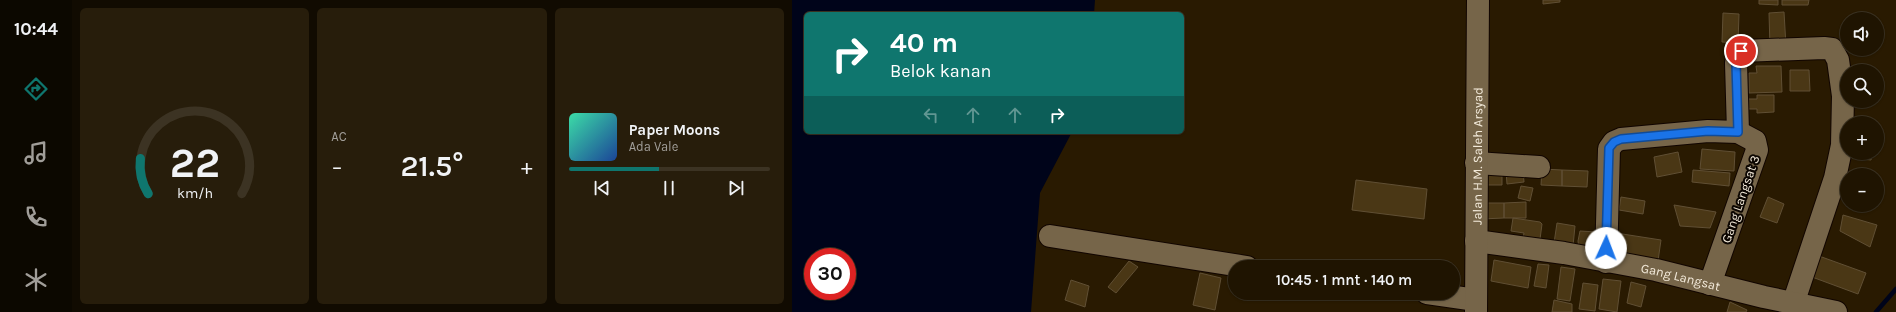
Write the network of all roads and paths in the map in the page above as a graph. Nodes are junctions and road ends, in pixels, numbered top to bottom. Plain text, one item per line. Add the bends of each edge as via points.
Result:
1 (1478, 0) edge
2 (1738, 132) junction
3 (1476, 163) junction
4 (1539, 167) dead end
5 (1050, 236) dead end
6 (1476, 241) junction
7 (1606, 262) junction
8 (1228, 264) edge
9 (1710, 284) junction
10 (1453, 300) edge
11 (1792, 304) junction
12 (1476, 306) edge
13 (1836, 312) edge

1 - 3 street, Jalan H.M. Saleh Arsyad
2 - 7 street via 1708,131 1621,139 1614,142 1609,148
2 - 9 street, Gang Langsat 3 via 1755,141 1757,150
2 - 11 street via 1736,63 1741,51 1832,49 1838,60 1843,96 1842,145 1835,178
3 - 4 street
3 - 6 street, Jalan H.M. Saleh Arsyad
5 - 8 street
6 - 7 street, Gang Langsat via 1564,253
6 - 12 street, Jalan H.M. Saleh Arsyad
7 - 9 street, Gang Langsat via 1656,270
9 - 11 street, Gang Langsat
10 - 12 street
11 - 13 street, Gang Langsat

